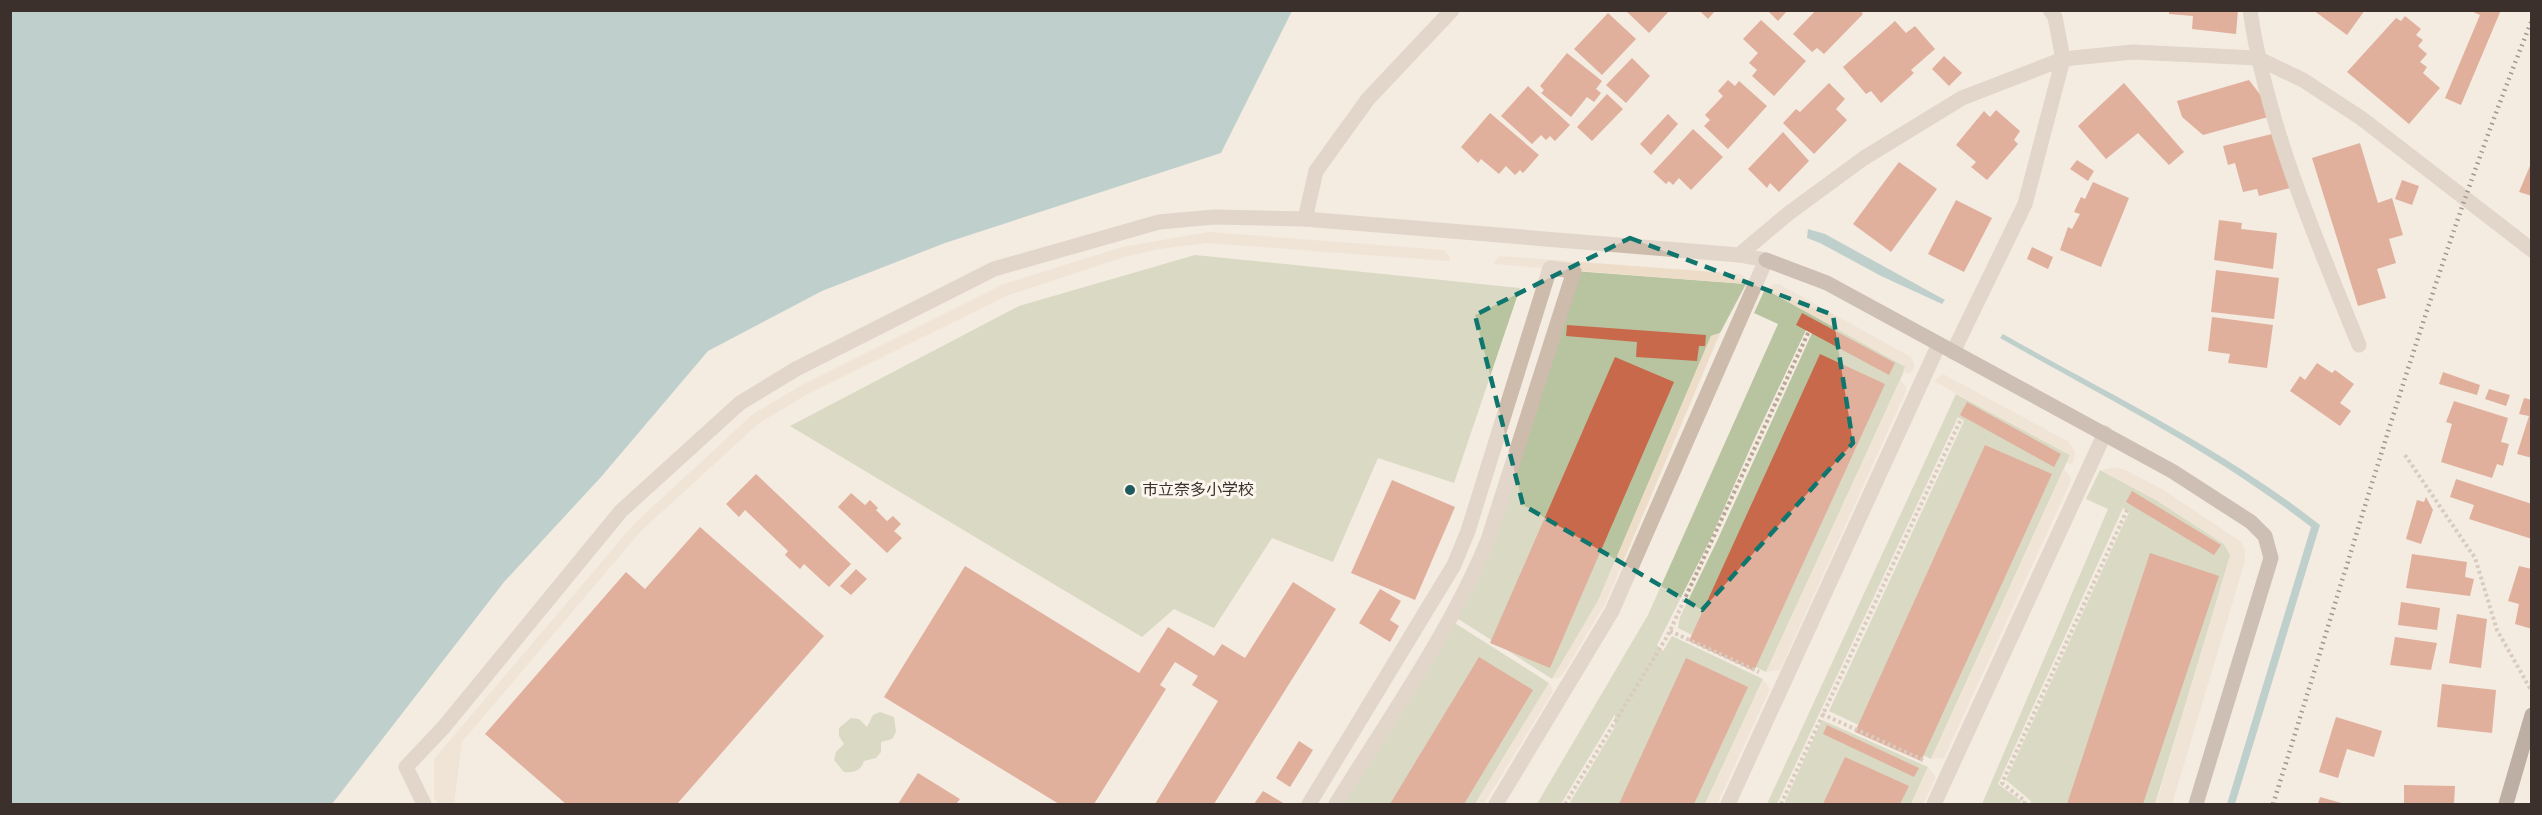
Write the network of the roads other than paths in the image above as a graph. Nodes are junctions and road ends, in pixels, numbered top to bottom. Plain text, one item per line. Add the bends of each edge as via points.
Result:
1 (1452, 10) edge
2 (2050, 10) edge
3 (2250, 10) edge
4 (2257, 57) junction
5 (2063, 59) junction
6 (1305, 219) junction
7 (2532, 250) edge
8 (1739, 255) junction
9 (1766, 260) junction
10 (1940, 344) junction
11 (2359, 345) dead end
12 (1953, 352) junction
13 (2105, 433) junction
14 (2532, 715) edge
15 (424, 804) edge
16 (1309, 804) edge
17 (1336, 804) edge
18 (1496, 804) edge
19 (1728, 804) edge
20 (1934, 804) edge
21 (2196, 804) edge
22 (2506, 804) edge

1 - 6 street via 1368,99 1316,171
2 - 5 street via 2055,17
3 - 4 street
4 - 5 street via 2133,52
4 - 7 street via 2303,80 2361,118
4 - 11 street via 2296,189
5 - 8 street via 1962,98 1864,158
5 - 12 street via 2025,204
6 - 8 street
6 - 15 street via 1214,216 1159,222 994,269 796,369 740,403 621,511 406,767
8 - 9 street
9 - 10 street via 1827,282
9 - 18 street via 1612,611
10 - 12 street
10 - 19 street
12 - 13 street
13 - 20 street
13 - 21 street via 2251,522 2265,536 2271,558
14 - 22 main road
16 - 17 street via 1454,565 1550,268 1574,271 1488,540 1473,575 1450,620

